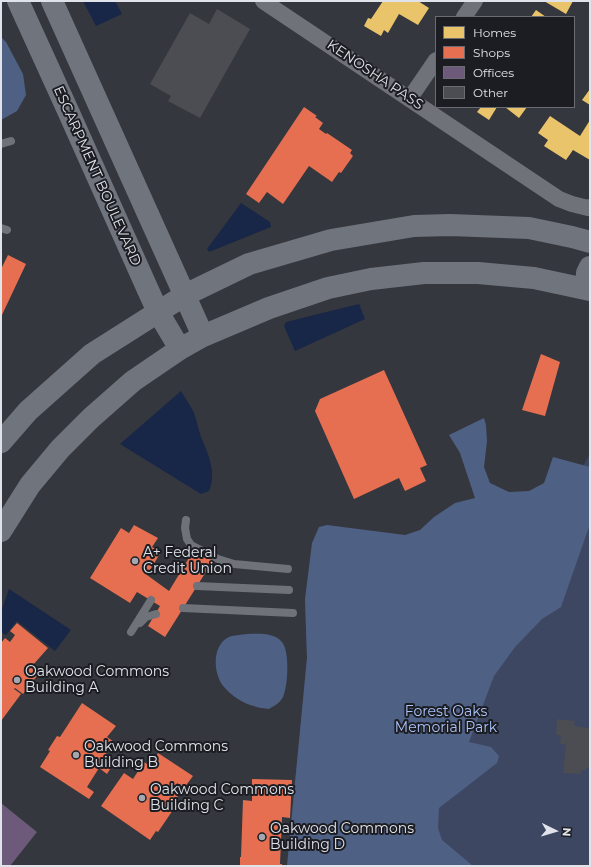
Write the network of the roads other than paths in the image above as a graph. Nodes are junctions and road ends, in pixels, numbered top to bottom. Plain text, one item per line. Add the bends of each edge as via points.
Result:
1 (18, 1) edge
2 (52, 1) edge
3 (263, 1) edge
4 (475, 1) edge
5 (465, 16) edge
6 (435, 61) edge
7 (410, 98) junction
8 (11, 141) dead end
9 (1, 144) edge
10 (590, 207) edge
11 (590, 242) edge
12 (590, 267) edge
13 (588, 289) edge
14 (184, 295) junction
15 (158, 312) junction
16 (204, 336) junction
17 (180, 349) junction
18 (1, 442) edge
19 (186, 520) dead end
20 (1, 531) edge
21 (288, 569) dead end
22 (197, 586) dead end
23 (289, 590) dead end
24 (151, 600) dead end
25 (183, 608) dead end
26 (293, 613) dead end
27 (156, 614) dead end

1 - 15 main road, ESCARPMENT BOULEVARD
2 - 14 main road
3 - 7 street, KENOSHA PASS
4 - 5 street
6 - 7 street
7 - 10 street, KENOSHA PASS via 559,198 572,204
8 - 9 lane
11 - 14 main road via 529,228 414,226 331,240 249,264
12 - 13 main road via 587,273
13 - 16 main road via 534,278 478,273 424,273 371,279 321,290 269,308
14 - 15 main road
14 - 16 main road
15 - 17 main road, ESCARPMENT BOULEVARD
15 - 18 main road via 92,354 28,412
16 - 17 main road
17 - 20 main road via 133,381 60,449 30,485
19 - 21 lane via 187,539 190,544 218,559 234,564
22 - 23 lane
24 - 27 lane via 131,632 146,617
25 - 26 lane

